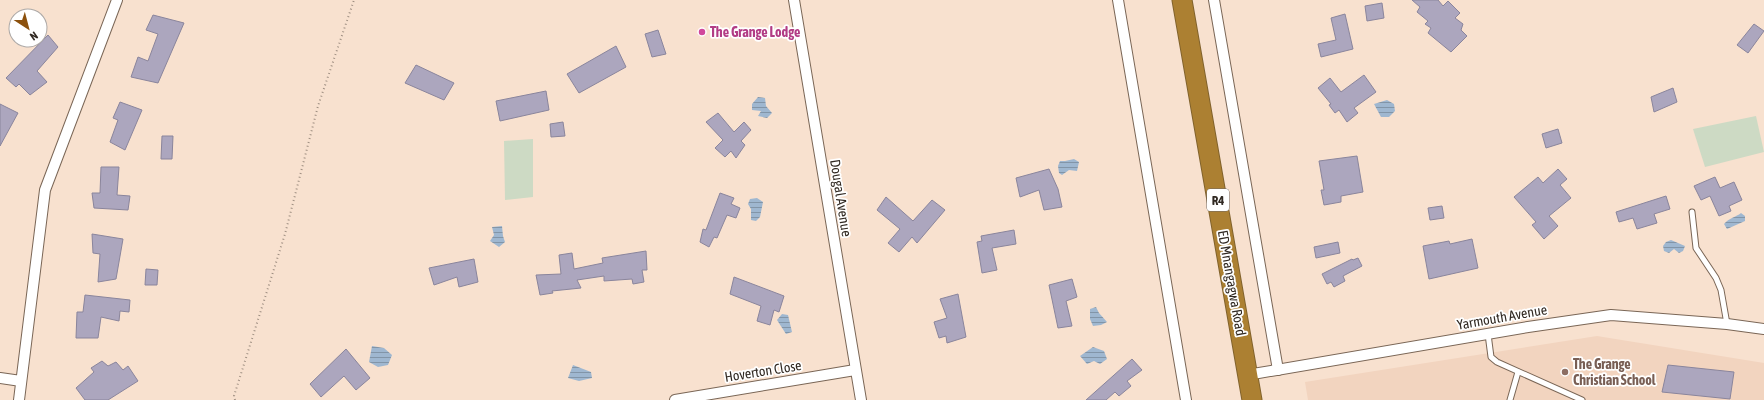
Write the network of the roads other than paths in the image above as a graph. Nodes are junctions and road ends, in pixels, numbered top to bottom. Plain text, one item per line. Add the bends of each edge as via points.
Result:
1 (117, 0) edge
2 (794, 0) edge
3 (1118, 0) edge
4 (1182, 0) edge
5 (1214, 0) edge
6 (1692, 212) dead end
7 (1728, 324) junction
8 (1764, 329) edge
9 (1488, 334) junction
10 (856, 370) junction
11 (1278, 370) junction
12 (1518, 372) junction
13 (1247, 375) junction
14 (0, 378) edge
15 (21, 381) junction
16 (19, 400) edge
17 (675, 400) edge
18 (861, 400) edge
19 (1186, 400) edge
20 (1252, 400) edge
21 (1510, 400) edge
22 (1582, 400) edge

1 - 15 street via 45,190
2 - 10 street, Dougal Avenue
3 - 19 street
4 - 13 highway, ED Mnangagwa Road / R4
5 - 11 street
6 - 7 lane via 1696,248 1716,278
7 - 8 street, Yarmouth Avenue
7 - 9 street, Yarmouth Avenue via 1611,315 1578,318
9 - 11 street, Yarmouth Avenue
9 - 12 lane via 1491,357
10 - 17 street, Hoverton Close
10 - 18 street, Dougal Avenue
11 - 13 street, Yarmouth Avenue
12 - 21 lane
12 - 22 lane
13 - 20 highway, ED Mnangagwa Road / R4
14 - 15 street
15 - 16 street

